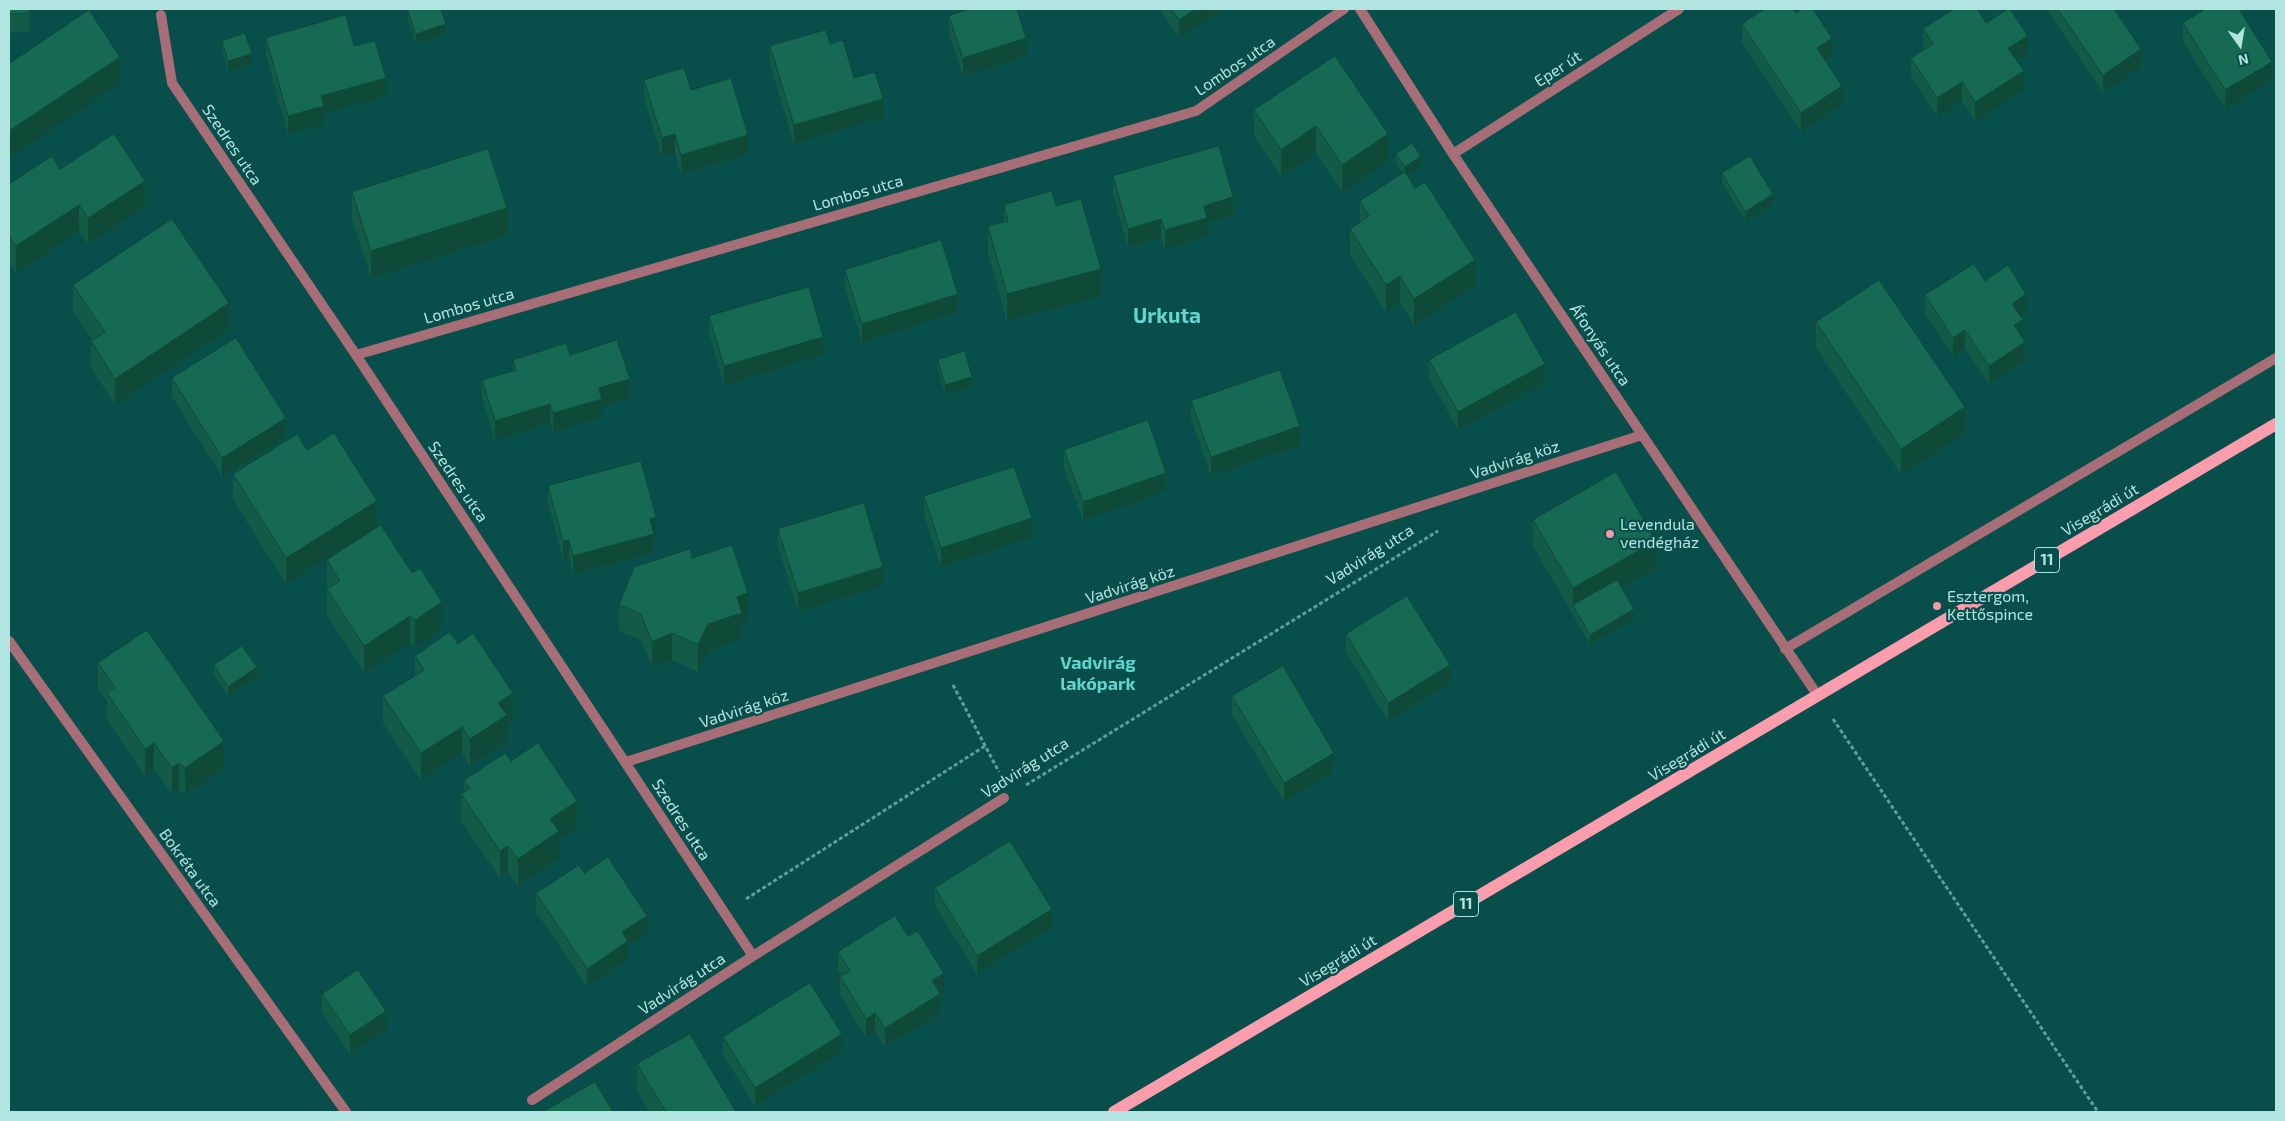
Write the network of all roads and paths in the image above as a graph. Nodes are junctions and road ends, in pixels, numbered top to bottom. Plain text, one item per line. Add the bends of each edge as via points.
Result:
1 (1344, 9) edge
2 (1360, 9) edge
3 (1679, 9) edge
4 (161, 16) dead end
5 (1454, 154) junction
6 (356, 355) junction
7 (2276, 358) edge
8 (2276, 424) edge
9 (1642, 435) junction
10 (1445, 526) dead end
11 (9, 641) edge
12 (1785, 649) junction
13 (941, 662) junction
14 (1818, 696) junction
15 (985, 746) junction
16 (626, 762) junction
17 (1004, 798) junction
18 (724, 913) junction
19 (753, 956) junction
20 (532, 1100) dead end
21 (346, 1112) edge
22 (1114, 1112) edge
23 (2098, 1112) edge

1 - 6 street, Lombos utca via 1196,111
2 - 5 street, Áfonyás utca
3 - 5 street, Eper út
4 - 6 street, Szedres utca via 172,83
5 - 9 street, Áfonyás utca
6 - 16 street, Szedres utca
7 - 12 street
8 - 14 main road, Visegrádi út / 11
9 - 12 street, Áfonyás utca
9 - 13 street, Vadvirág köz
10 - 17 path, Vadvirág utca
11 - 21 street, Bokréta utca
12 - 14 street, Áfonyás utca
13 - 15 path
13 - 16 street, Vadvirág köz
14 - 22 main road, Visegrádi út / 11
14 - 23 path
15 - 17 path via 1006,784
15 - 18 path
16 - 18 street, Szedres utca
17 - 19 street, Vadvirág utca
18 - 19 street, Szedres utca
19 - 20 street, Vadvirág utca

